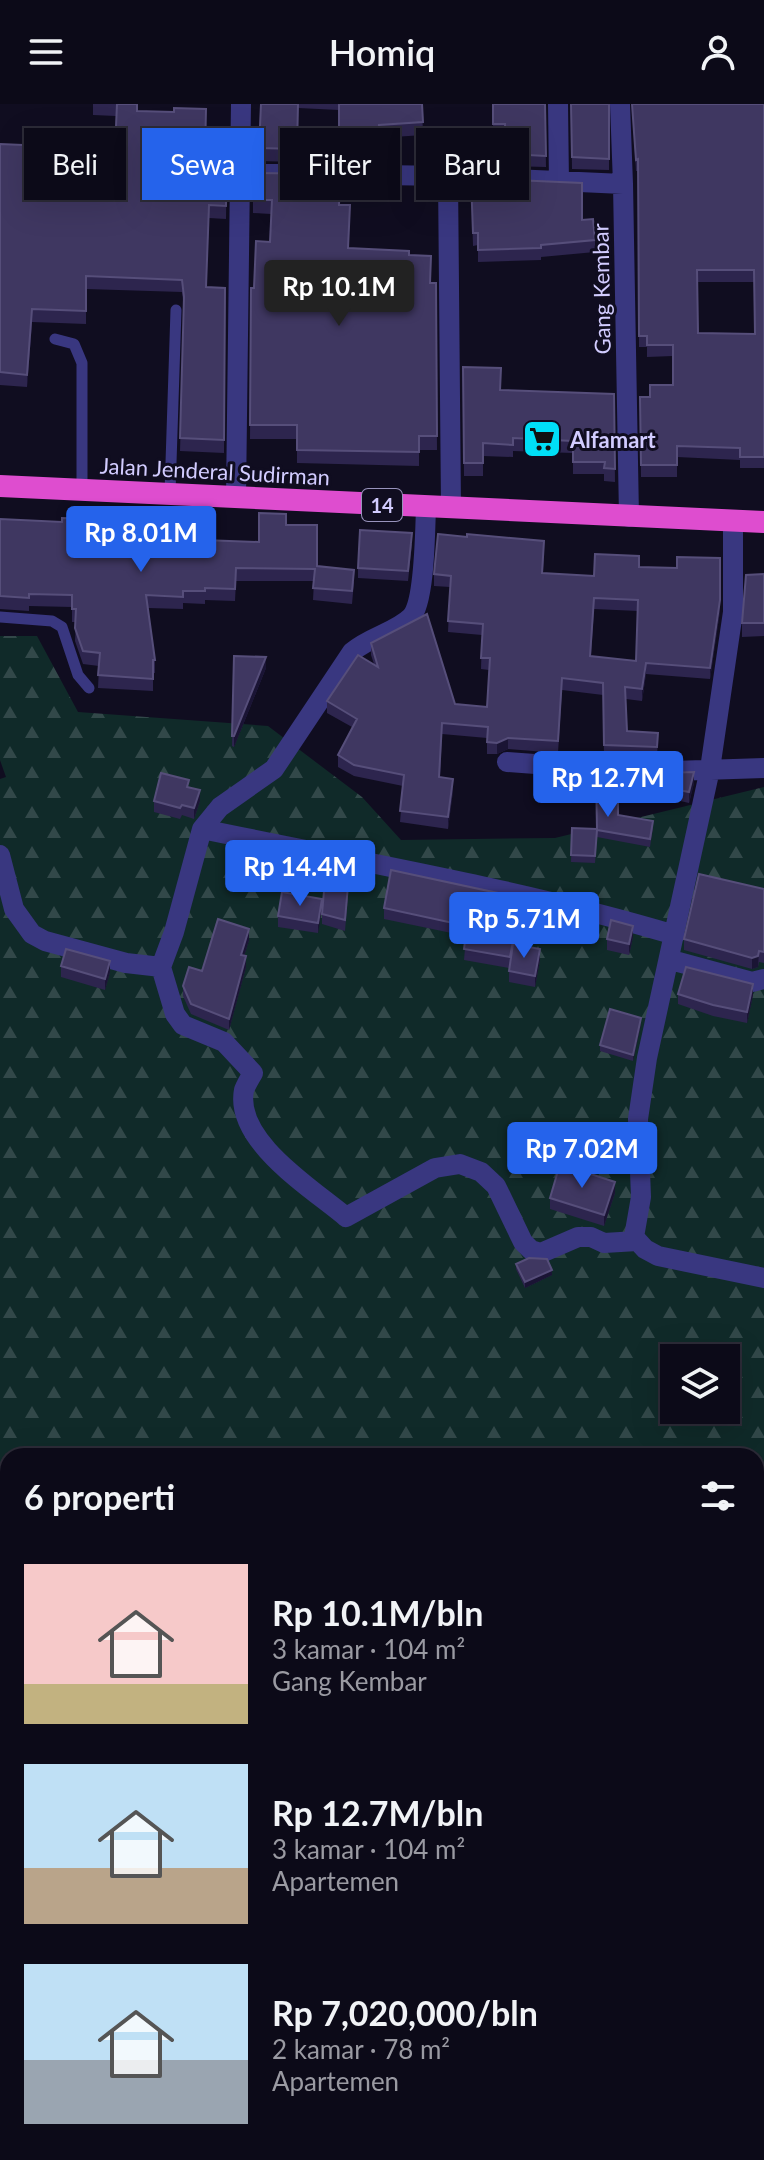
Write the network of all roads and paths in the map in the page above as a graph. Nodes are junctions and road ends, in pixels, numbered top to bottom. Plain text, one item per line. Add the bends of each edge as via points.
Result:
1 (241, 104) edge
2 (558, 104) edge
3 (620, 104) edge
4 (241, 128) edge
5 (264, 174) edge
6 (416, 176) edge
7 (529, 181) edge
8 (559, 183) junction
9 (623, 184) junction
10 (240, 200) edge
11 (448, 200) edge
12 (176, 310) dead end
13 (55, 339) dead end
14 (0, 486) edge
15 (82, 490) junction
16 (170, 493) junction
17 (236, 497) junction
18 (426, 507) junction
19 (451, 508) junction
20 (629, 517) junction
21 (733, 522) junction
22 (764, 522) edge
23 (0, 617) edge
24 (89, 688) dead end
25 (507, 762) dead end
26 (764, 768) edge
27 (710, 769) junction
28 (202, 829) junction
29 (0, 855) edge
30 (675, 935) junction
31 (671, 960) junction
32 (161, 967) junction
33 (764, 979) edge
34 (637, 1241) junction
35 (764, 1278) edge

1 - 4 street
2 - 8 street
3 - 9 street, Gang Kembar
5 - 6 street
7 - 8 street
8 - 9 street
9 - 20 street, Gang Kembar
10 - 17 street
11 - 19 street
12 - 16 lane
13 - 15 lane via 74,344 82,363
14 - 15 highway, Jalan Jenderal Sudirman / 14
15 - 16 highway, Jalan Jenderal Sudirman / 14
16 - 17 highway, Jalan Jenderal Sudirman / 14
17 - 18 highway, Jalan Jenderal Sudirman / 14
18 - 19 highway, Jalan Jenderal Sudirman / 14
18 - 28 street via 418,605 410,618 352,652 274,769 220,807
19 - 20 highway, Jalan Jenderal Sudirman / 14
20 - 21 highway, Jalan Jenderal Sudirman / 14
21 - 22 highway, Jalan Jenderal Sudirman / 14
21 - 27 street via 733,612
23 - 24 lane via 52,621 62,627 78,675
25 - 27 street via 643,772
26 - 27 street
27 - 30 street
28 - 30 street via 473,885
28 - 32 street
29 - 32 street via 14,909 32,934 126,963
30 - 31 street
31 - 33 street via 752,982
31 - 34 street via 638,1119
32 - 34 street via 183,1025 217,1038 253,1073 244,1089 255,1136 281,1167 346,1217 435,1168 460,1164 481,1172 496,1186 531,1250 541,1253 578,1237 604,1243
34 - 35 street via 658,1256

